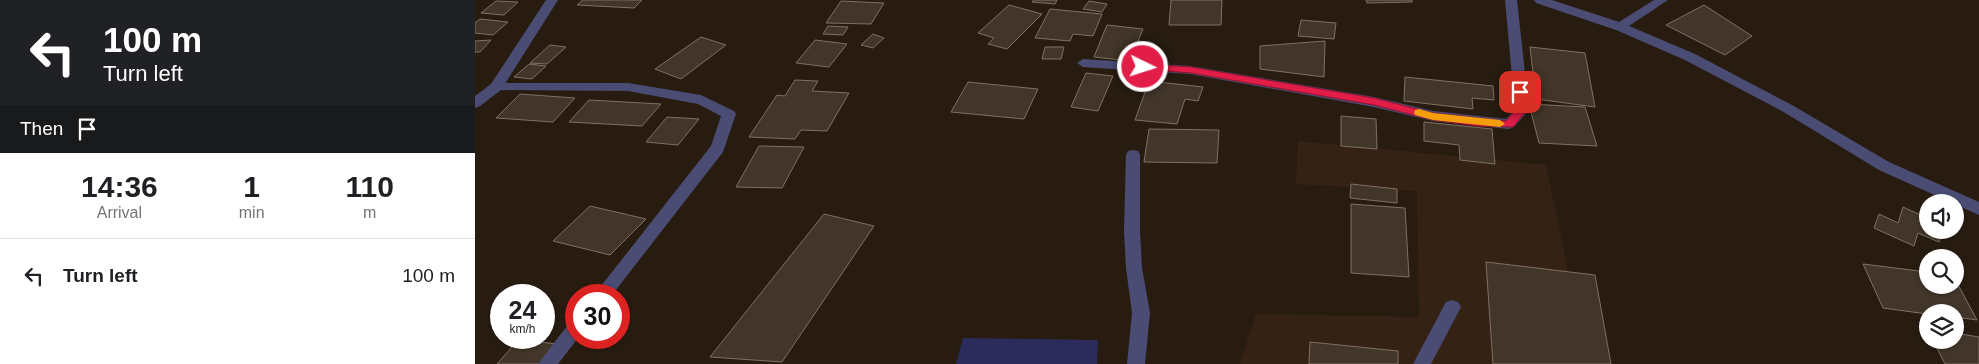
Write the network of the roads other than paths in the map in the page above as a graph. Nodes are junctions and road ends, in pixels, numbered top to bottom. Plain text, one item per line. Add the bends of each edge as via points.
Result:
1 (552, 0) edge
2 (1511, 0) edge
3 (1540, 0) edge
4 (1663, 0) edge
5 (1620, 27) junction
6 (1083, 63) dead end
7 (496, 87) junction
8 (475, 103) edge
9 (1133, 155) dead end
10 (1979, 209) edge
11 (611, 284) edge
12 (1452, 307) dead end
13 (565, 341) edge
14 (547, 364) edge
15 (1136, 364) edge
16 (1422, 364) edge

1 - 7 street
2 - 6 street via 1522,110 1509,124 1433,116 1374,102 1191,70
3 - 5 street
4 - 5 street
5 - 10 street via 1690,57 1787,108 1884,166
7 - 8 street
7 - 11 street via 628,87 701,100 729,114 718,148
9 - 15 street via 1131,231 1141,313
12 - 16 street
13 - 14 street

